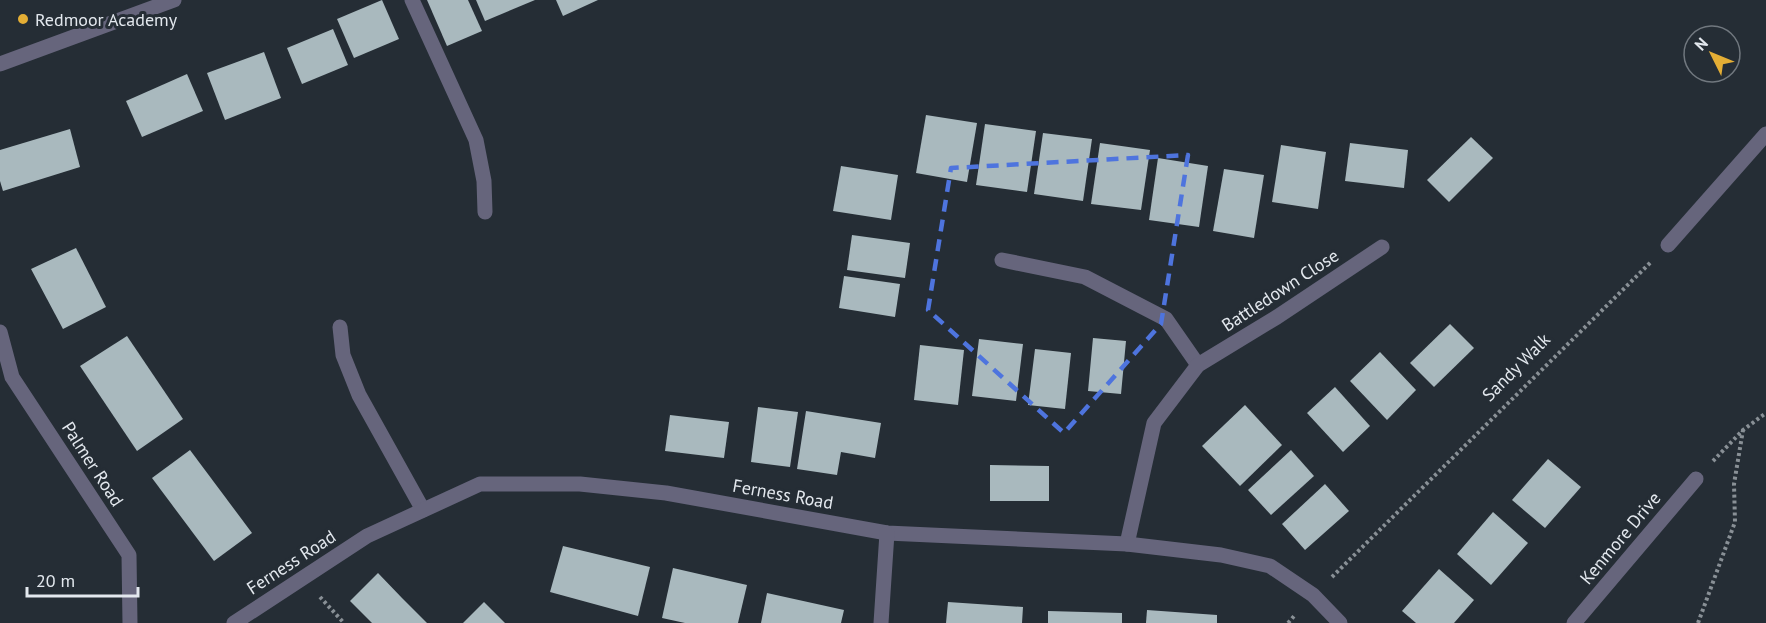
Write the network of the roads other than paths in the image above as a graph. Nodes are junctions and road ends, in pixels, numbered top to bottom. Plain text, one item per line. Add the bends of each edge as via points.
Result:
1 (174, 0) edge
2 (412, 0) edge
3 (0, 64) edge
4 (1766, 134) edge
5 (484, 212) dead end
6 (1668, 245) road end
7 (1382, 247) dead end
8 (1002, 260) dead end
9 (340, 327) dead end
10 (0, 332) edge
11 (1198, 365) junction
12 (6, 379) edge
13 (1696, 479) road end
14 (423, 510) junction
15 (887, 533) junction
16 (1127, 544) junction
17 (130, 623) edge
18 (234, 623) edge
19 (881, 623) edge
20 (1340, 623) edge
21 (1574, 623) edge

1 - 3 street
2 - 5 street via 476,140 484,181
4 - 6 street
7 - 11 street, Battledown Close
8 - 11 street via 1085,277 1166,319
9 - 14 street via 343,355 359,395
10 - 12 street, Palmer Road
11 - 16 street, Battledown Close via 1154,423
12 - 17 street, Palmer Road via 129,555
13 - 21 street, Kenmore Drive
14 - 15 street, Ferness Road via 480,484 580,483 666,493
14 - 18 street, Ferness Road via 367,536
15 - 16 street, Ferness Road
15 - 19 street
16 - 20 street, Ferness Road via 1221,555 1270,566 1312,596

